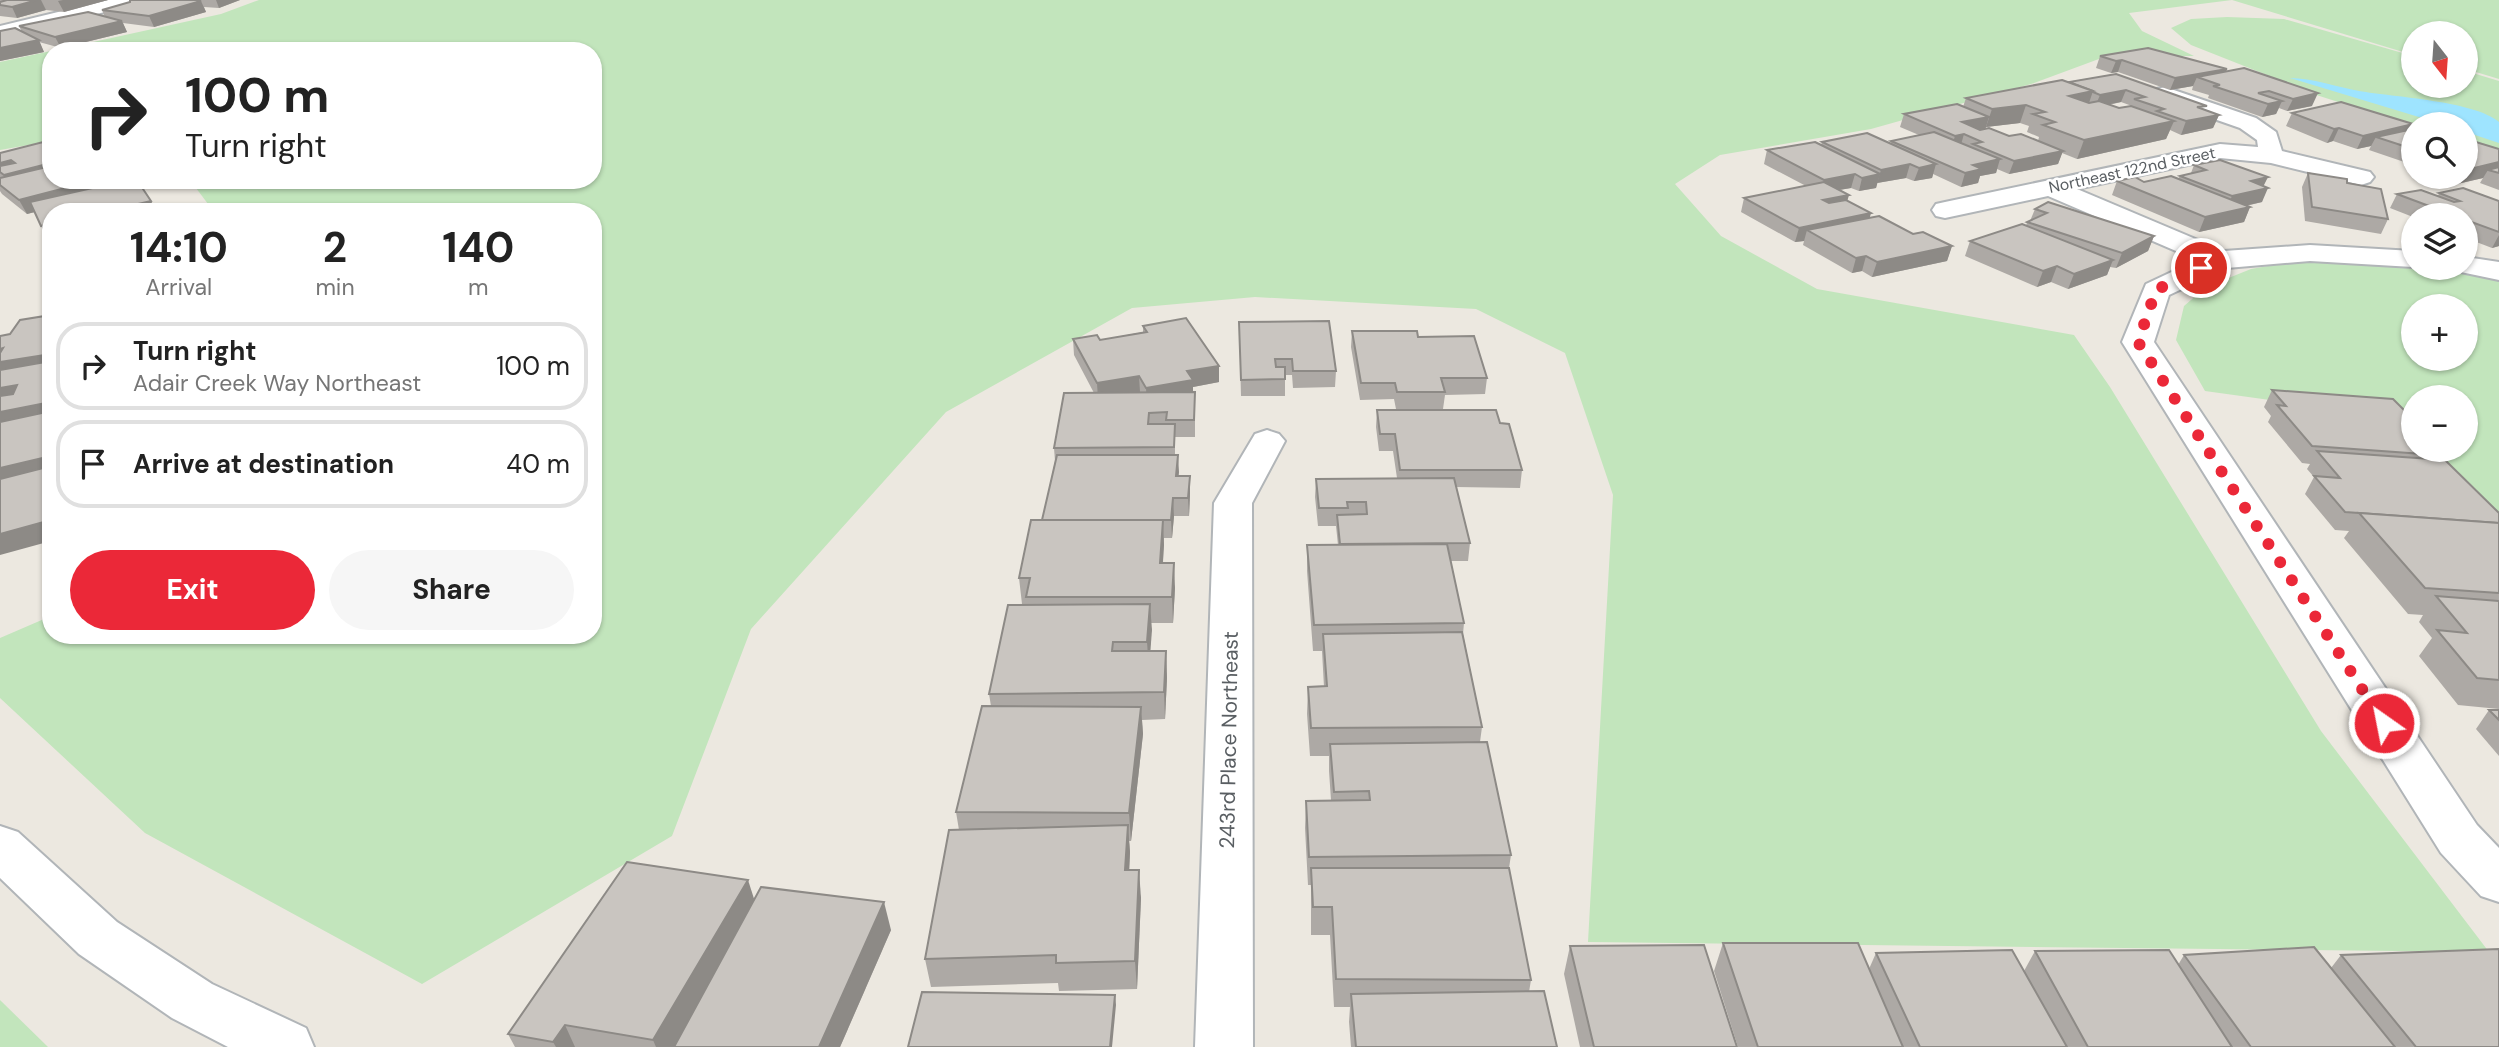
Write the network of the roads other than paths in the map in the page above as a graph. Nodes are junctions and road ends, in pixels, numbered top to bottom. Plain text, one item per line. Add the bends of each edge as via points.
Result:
1 (131, 0) edge
2 (0, 32) edge
3 (2165, 94) edge
4 (2271, 156) junction
5 (2361, 177) dead end
6 (2049, 187) junction
7 (1945, 210) dead end
8 (2401, 258) edge
9 (2221, 260) junction
10 (2478, 267) edge
11 (2499, 271) edge
12 (1267, 441) dead end
13 (0, 846) edge
14 (2499, 881) edge
15 (285, 1047) edge
16 (1224, 1047) edge

1 - 2 street
3 - 4 street via 2248,123 2268,136
4 - 5 street, Northeast 122nd Street
4 - 6 street, Northeast 122nd Street via 2220,151
6 - 7 street, Northeast 122nd Street
6 - 9 street
8 - 9 street via 2310,253
9 - 14 street via 2156,290 2138,342 2459,839
10 - 11 street
12 - 16 street, 243rd Place Northeast via 1233,503
13 - 15 street via 98,938 192,1001

